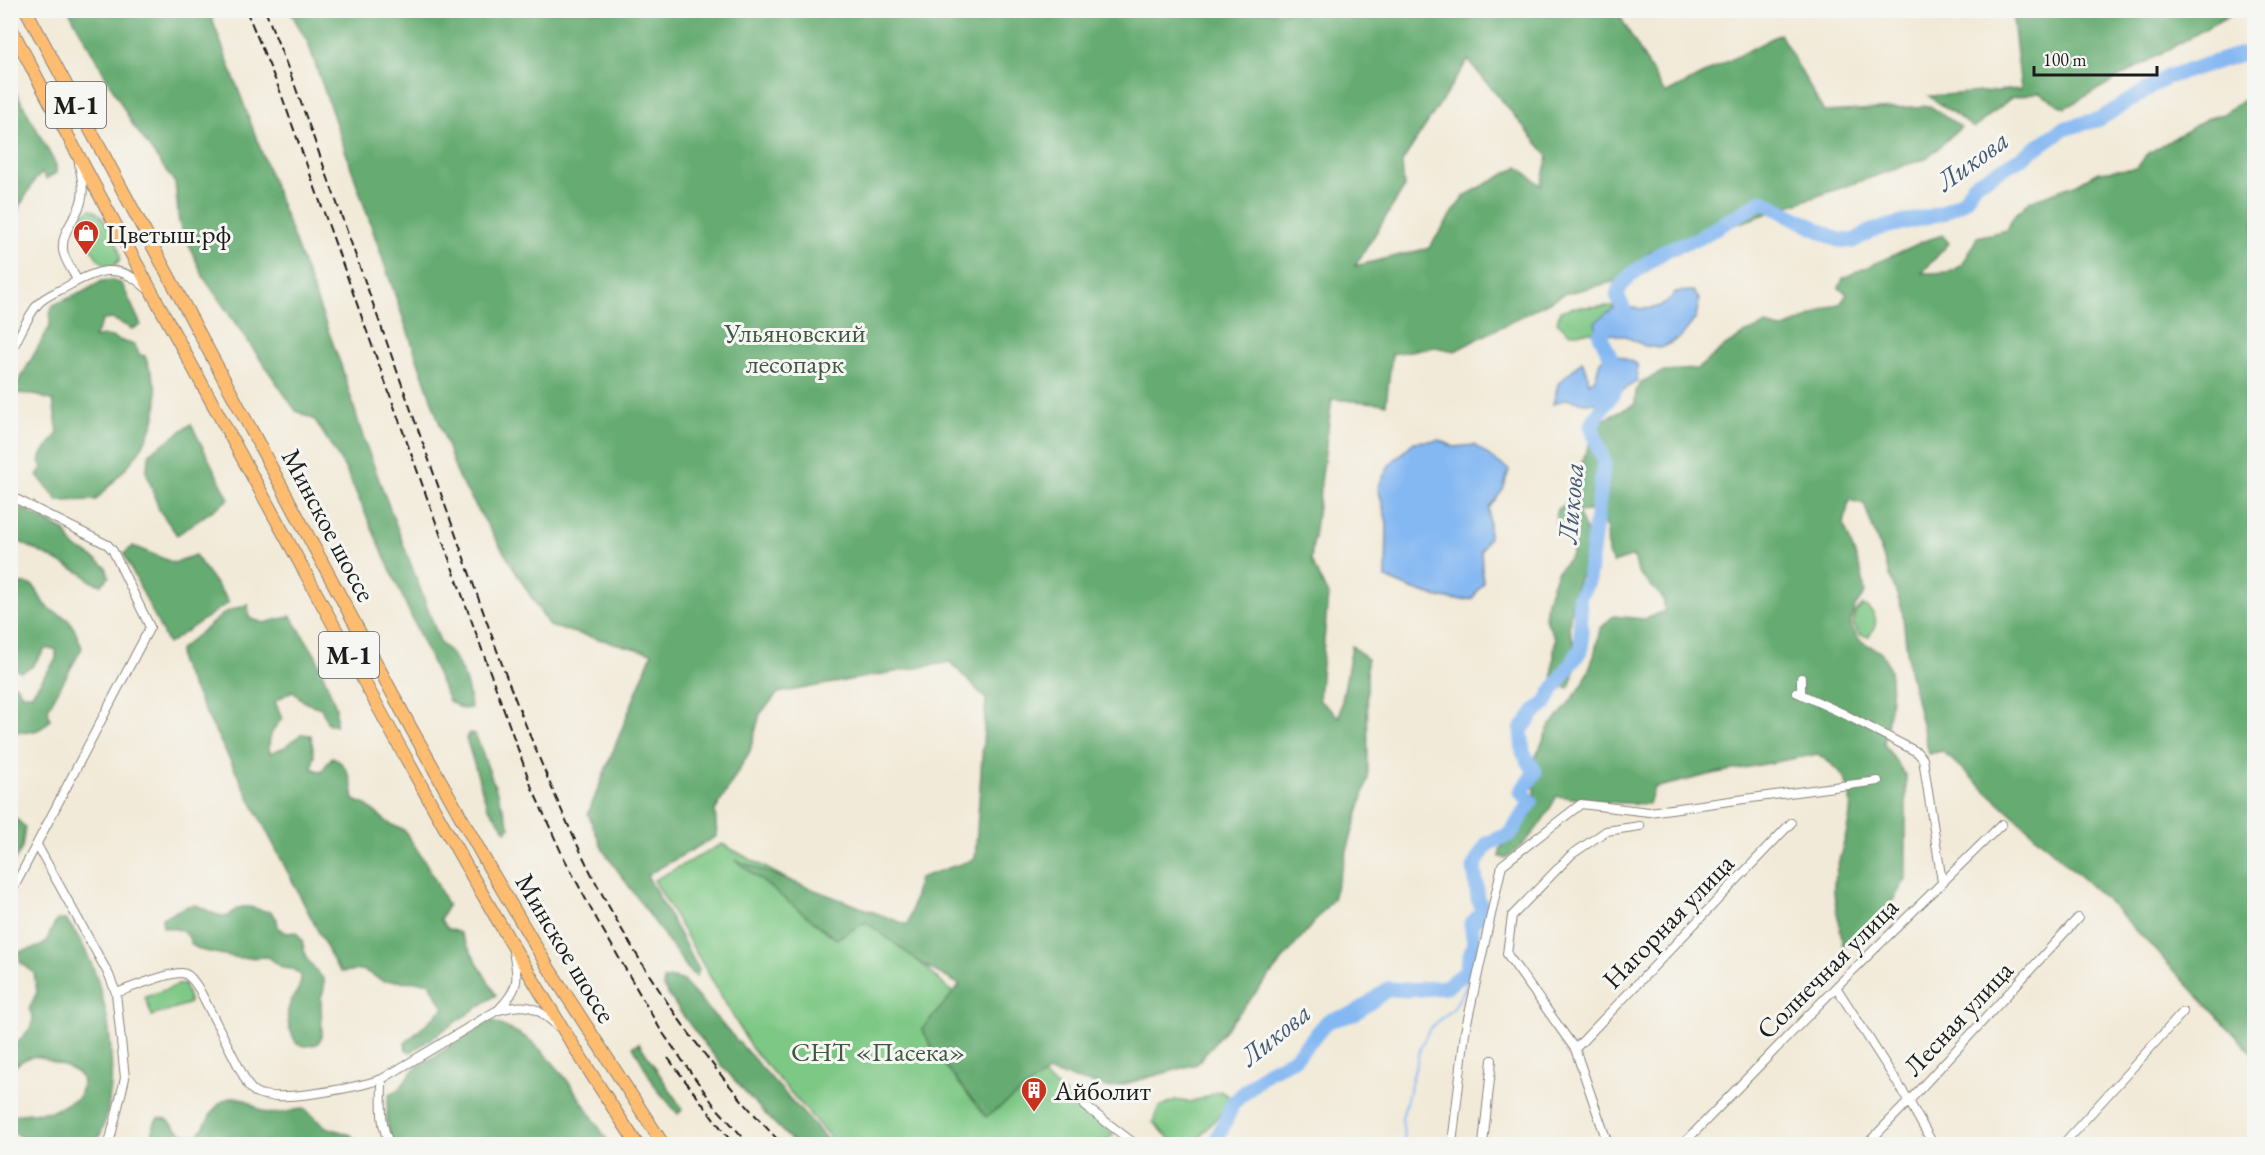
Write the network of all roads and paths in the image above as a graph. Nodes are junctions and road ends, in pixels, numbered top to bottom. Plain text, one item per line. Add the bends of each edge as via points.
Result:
1 (26, 10) edge
2 (10, 26) edge
3 (78, 156) junction
4 (77, 280) junction
5 (153, 295) junction
6 (10, 353) edge
7 (10, 496) edge
8 (1801, 678) dead end
9 (1878, 781) dead end
10 (1791, 823) dead end
11 (2002, 824) dead end
12 (1640, 826) dead end
13 (37, 845) junction
14 (1942, 882) junction
15 (10, 895) edge
16 (2078, 918) dead end
17 (507, 937) junction
18 (1836, 987) junction
19 (116, 993) junction
20 (496, 1011) junction
21 (2183, 1012) dead end
22 (565, 1033) junction
23 (1575, 1049) junction
24 (1492, 1060) dead end
25 (382, 1079) junction
26 (1910, 1101) junction
27 (1084, 1106) dead end
28 (109, 1144) edge
29 (390, 1144) edge
30 (637, 1144) edge
31 (663, 1144) edge
32 (1135, 1144) edge
33 (1452, 1144) edge
34 (1483, 1144) edge
35 (1608, 1144) edge
36 (1683, 1144) edge
37 (1867, 1144) edge
38 (1933, 1144) edge
39 (2063, 1144) edge

1 - 31 highway, Минское шоссе / М-1 via 484,859
2 - 3 highway, Минское шоссе / М-1
3 - 4 street via 82,200 63,244 64,256
3 - 5 highway, Минское шоссе / М-1
4 - 5 street via 115,270 131,275
4 - 6 street via 47,297 35,309
5 - 17 highway, Минское шоссе / М-1
7 - 13 street via 108,545 150,627
8 - 14 street via 1798,693 1906,746 1923,759
9 - 33 street via 1649,812 1581,804 1502,865 1465,1032
10 - 23 street, Нагорная улица
11 - 14 street, Солнечная улица
12 - 23 street via 1606,831 1571,855 1512,916 1507,954
13 - 15 street
13 - 19 street
14 - 18 street, Солнечная улица
16 - 26 street, Лесная улица
17 - 20 street via 516,967 516,987
17 - 22 highway, Минское шоссе / М-1
18 - 26 street
18 - 36 street, Солнечная улица
19 - 25 street via 171,975 183,973 192,978 255,1092 280,1096 317,1093
19 - 28 street via 125,1078
20 - 22 street via 515,1005 532,1007
20 - 25 street
21 - 39 street
22 - 30 highway, Минское шоссе / М-1
23 - 35 street
24 - 34 street
25 - 29 street via 382,1117
26 - 37 street, Лесная улица
26 - 38 street
27 - 32 street

